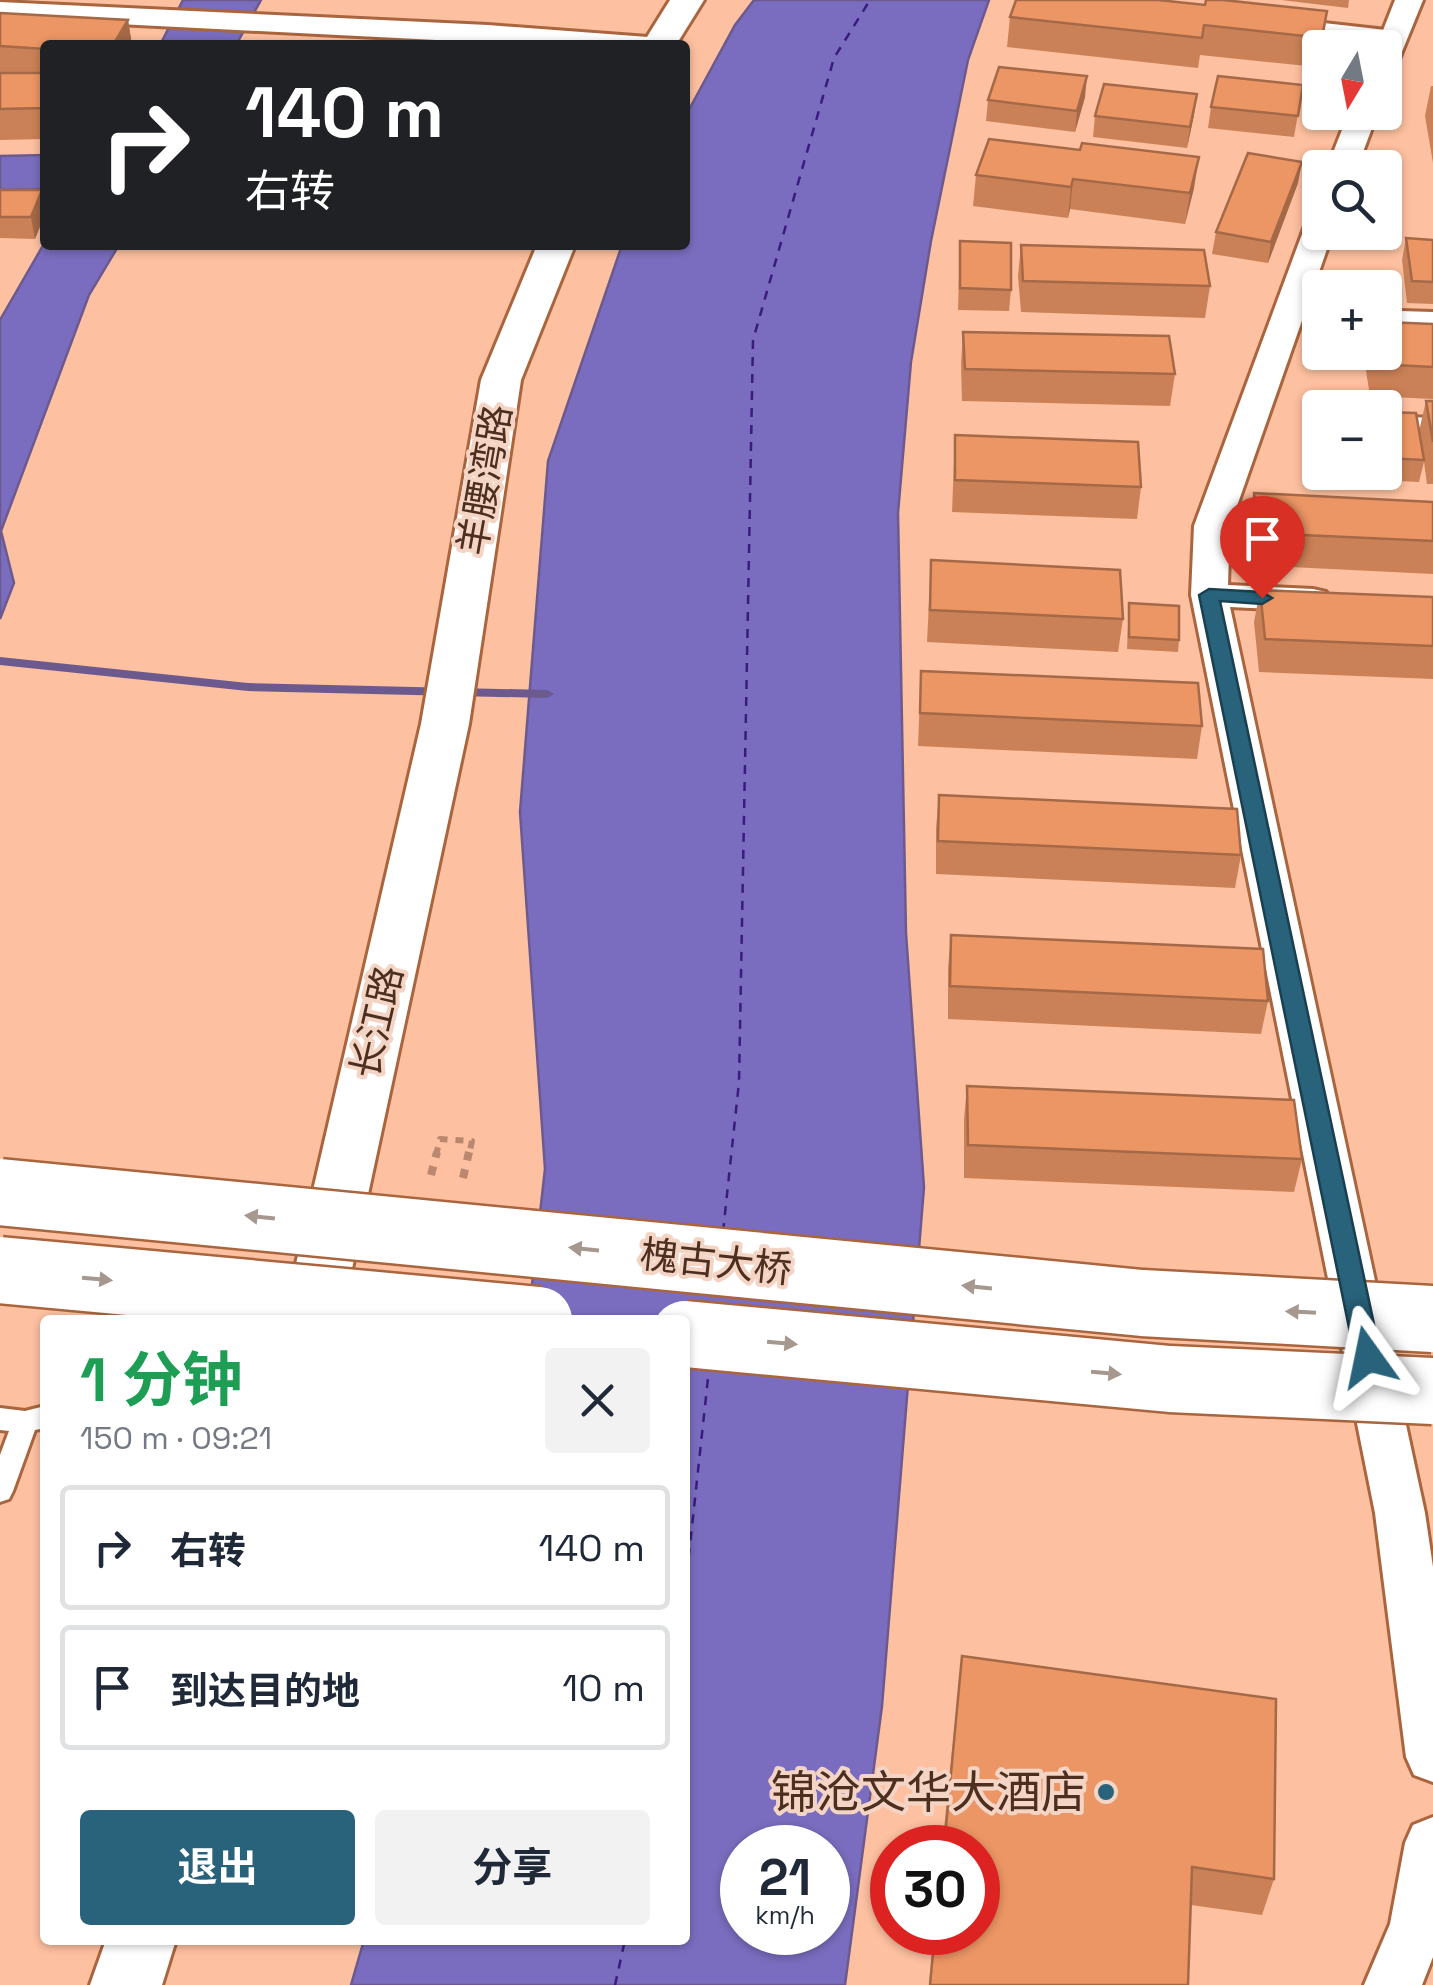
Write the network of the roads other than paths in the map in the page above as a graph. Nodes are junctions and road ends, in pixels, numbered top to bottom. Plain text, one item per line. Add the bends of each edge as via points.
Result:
1 (687, 0) edge
2 (1409, 0) edge
3 (0, 10) edge
4 (1279, 22) edge
5 (1315, 30) edge
6 (1397, 30) edge
7 (562, 40) edge
8 (663, 40) edge
9 (554, 250) edge
10 (1311, 250) edge
11 (1402, 422) edge
12 (1433, 423) edge
13 (1209, 595) junction
14 (1340, 601) edge
15 (445, 724) joint
16 (0, 1192) edge
17 (0, 1270) edge
18 (313, 1315) edge
19 (485, 1315) edge
20 (1433, 1319) edge
21 (690, 1334) edge
22 (1433, 1390) edge
23 (23, 1419) edge
24 (0, 1492) edge
25 (1416, 1515) edge
26 (1433, 1758) edge
27 (1433, 1843) edge
28 (139, 1945) edge
29 (126, 1985) edge
30 (1393, 1985) edge

1 - 8 street
2 - 6 street
3 - 7 street
4 - 5 lane
9 - 15 street, 羊腰湾路 via 502,380
10 - 13 street via 1212,526
11 - 12 lane
13 - 14 street
13 - 25 street
15 - 18 street, 长江路
20 -> 16 main road, 槐古大桥, bridge via 1142,1303
17 -> 19 main road, bridge
21 -> 22 main road, 槐古大桥, bridge via 1170,1379
23 - 24 lane
25 - 26 street
27 - 30 street via 1418,1924
28 - 29 street

